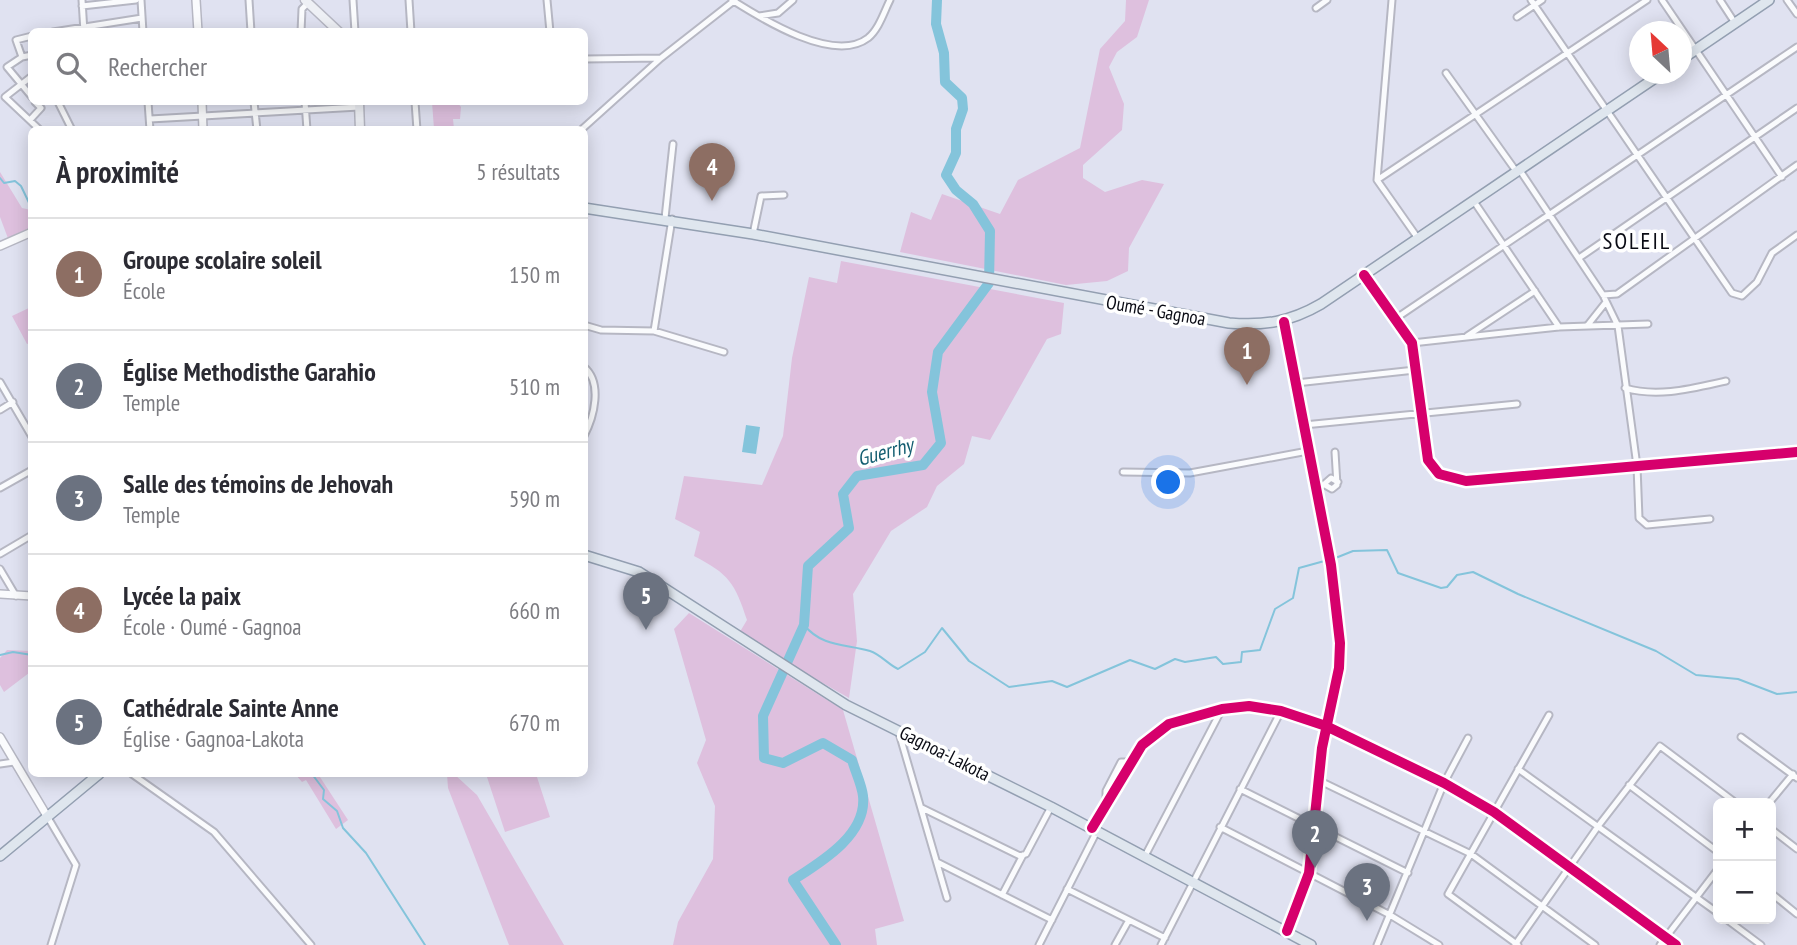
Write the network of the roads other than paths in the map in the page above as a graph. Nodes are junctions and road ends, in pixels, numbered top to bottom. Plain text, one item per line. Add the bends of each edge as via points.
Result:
1 (138, 0) edge
2 (196, 0) edge
3 (249, 0) edge
4 (353, 0) edge
5 (409, 0) edge
6 (547, 0) edge
7 (734, 0) edge
8 (793, 0) edge
9 (890, 0) edge
10 (1328, 0) edge
11 (1392, 0) edge
12 (1542, 0) edge
13 (1647, 0) edge
14 (1662, 0) edge
15 (1720, 0) edge
16 (1769, 0) edge
17 (1787, 0) edge
18 (307, 1) edge
19 (82, 3) edge
20 (1533, 3) edge
21 (1316, 8) dead end
22 (1797, 14) edge
23 (759, 16) junction
24 (1517, 17) dead end
25 (142, 18) junction
26 (1735, 23) junction
27 (83, 28) edge
28 (143, 28) edge
29 (198, 28) edge
30 (251, 28) edge
31 (301, 28) edge
32 (335, 28) edge
33 (355, 28) edge
34 (411, 28) edge
35 (550, 28) edge
36 (28, 37) edge
37 (1797, 47) edge
38 (1695, 50) junction
39 (1692, 52) edge
40 (1567, 54) junction
41 (28, 56) edge
42 (22, 57) junction
43 (661, 58) junction
44 (588, 59) edge
45 (1446, 73) dead end
46 (28, 78) edge
47 (20, 84) junction
48 (1646, 84) edge
49 (28, 93) edge
50 (1726, 96) junction
51 (38, 105) edge
52 (60, 105) edge
53 (148, 105) edge
54 (202, 105) edge
55 (255, 105) edge
56 (306, 105) edge
57 (350, 105) edge
58 (359, 105) edge
59 (415, 105) edge
60 (1797, 108) edge
61 (306, 110) junction
62 (1606, 111) junction
63 (256, 113) junction
64 (1476, 115) junction
65 (203, 116) junction
66 (150, 119) junction
67 (30, 120) junction
68 (36, 126) edge
69 (70, 126) edge
70 (150, 126) edge
71 (203, 126) edge
72 (257, 126) edge
73 (307, 126) edge
74 (360, 126) edge
75 (417, 126) edge
76 (585, 126) edge
77 (1754, 138) junction
78 (673, 144) dead end
79 (1636, 157) junction
80 (1797, 165) edge
81 (1517, 170) junction
82 (1782, 177) junction
83 (1377, 180) junction
84 (784, 195) dead end
85 (1666, 199) junction
86 (1473, 200) junction
87 (588, 209) edge
88 (1550, 215) junction
89 (668, 219) junction
90 (28, 234) edge
91 (753, 234) junction
92 (1797, 235) edge
93 (1418, 237) junction
94 (1695, 240) junction
95 (0, 246) edge
96 (1504, 246) junction
97 (1579, 258) junction
98 (1364, 275) junction
99 (1535, 291) junction
100 (1603, 295) junction
101 (1606, 302) junction
102 (1395, 319) junction
103 (1284, 322) junction
104 (1648, 324) dead end
105 (588, 326) edge
106 (1587, 326) junction
107 (1618, 326) junction
108 (1559, 327) junction
109 (654, 331) junction
110 (1465, 337) junction
111 (1412, 343) junction
112 (724, 352) dead end
113 (1415, 370) junction
114 (588, 372) edge
115 (1726, 381) dead end
116 (0, 382) edge
117 (1296, 383) junction
118 (1625, 388) junction
119 (13, 402) junction
120 (1517, 404) dead end
121 (0, 410) edge
122 (1421, 413) junction
123 (1304, 425) junction
124 (588, 427) edge
125 (28, 429) edge
126 (1308, 451) junction
127 (1335, 452) dead end
128 (1797, 452) edge
129 (1637, 466) junction
130 (28, 472) edge
131 (1123, 472) dead end
132 (1316, 487) junction
133 (0, 488) edge
134 (1710, 519) dead end
135 (28, 537) edge
136 (0, 554) edge
137 (588, 556) edge
138 (0, 569) edge
139 (0, 594) edge
140 (16, 596) junction
141 (28, 596) edge
142 (1222, 709) junction
143 (1281, 711) junction
144 (1549, 715) dead end
145 (1326, 726) junction
146 (898, 730) junction
147 (0, 737) edge
148 (1741, 737) dead end
149 (1468, 738) dead end
150 (14, 762) junction
151 (0, 764) edge
152 (1518, 769) junction
153 (1795, 776) edge
154 (95, 777) edge
155 (136, 777) edge
156 (1318, 780) junction
157 (1444, 783) junction
158 (1629, 785) junction
159 (1240, 789) junction
160 (1730, 798) edge
161 (1774, 798) edge
162 (921, 807) junction
163 (1051, 807) junction
164 (1494, 811) junction
165 (47, 816) junction
166 (1599, 825) junction
167 (1220, 827) junction
168 (1315, 827) junction
169 (1094, 829) junction
170 (1425, 830) junction
171 (1776, 833) edge
172 (1713, 848) edge
173 (1797, 849) edge
174 (1471, 854) junction
175 (1023, 855) junction
176 (0, 856) edge
177 (1145, 856) junction
178 (937, 862) junction
179 (1572, 866) junction
180 (1310, 873) junction
181 (1408, 873) junction
182 (1713, 876) edge
183 (1191, 881) junction
184 (1067, 889) junction
185 (1002, 895) junction
186 (1697, 897) junction
187 (1776, 897) edge
188 (947, 898) dead end
189 (1543, 906) junction
190 (1713, 909) edge
191 (1797, 914) edge
192 (1390, 915) junction
193 (1052, 920) junction
194 (1129, 920) junction
195 (1733, 924) edge
196 (1287, 932) junction
197 (1666, 937) junction
198 (1165, 938) junction
199 (51, 945) edge
200 (312, 945) edge
201 (1039, 945) edge
202 (1115, 945) edge
203 (1161, 945) edge
204 (1311, 945) edge
205 (1377, 945) edge
206 (1439, 945) edge
207 (1516, 945) edge
208 (1595, 945) edge
209 (1660, 945) edge
210 (1676, 945) edge
211 (1761, 945) edge

1 - 19 street
1 - 25 street
2 - 29 street
3 - 30 street
4 - 33 street
5 - 34 street
6 - 35 street
7 - 23 street
7 - 43 street
8 - 23 street via 778,13
9 - 23 street via 872,34 851,45 795,36
10 - 21 street
11 - 83 street
12 - 20 street
13 - 40 street
14 - 38 street
15 - 26 street
16 - 26 main road
17 - 22 street
18 - 31 street
18 - 32 main road
19 - 27 street
20 - 24 street
20 - 40 street
25 - 27 street
25 - 28 street
26 - 38 main road
36 - 42 street via 16,40
37 - 50 street
38 - 39 main road
38 - 50 street
40 - 62 street
40 - 64 street
41 - 42 street
42 - 47 street via 8,67
43 - 44 street
43 - 76 street
45 - 64 street
46 - 47 street
47 - 49 street
47 - 67 street via 5,97
48 - 62 main road, Oumé - Gagnoa
50 - 77 street
50 - 79 street
51 - 67 street via 41,108
52 - 69 street
53 - 66 street
54 - 65 street
55 - 63 street
56 - 61 street
57 - 61 street
58 - 74 main road
59 - 75 street
60 - 77 street
61 - 63 street
61 - 73 street
62 - 79 street
62 - 81 main road, Oumé - Gagnoa
63 - 65 street
63 - 72 street
64 - 81 street
64 - 83 street
65 - 66 street
65 - 71 street
66 - 70 street
67 - 68 street
77 - 82 street
77 - 85 street
78 - 89 street
79 - 85 street
79 - 88 street
80 - 82 street
81 - 86 main road, Oumé - Gagnoa
81 - 88 street
82 - 94 street
83 - 93 street
84 - 91 street via 761,196
85 - 94 street
85 - 97 street
86 - 93 main road, Oumé - Gagnoa
86 - 96 street
87 - 89 main road, Oumé - Gagnoa
88 - 96 street
88 - 97 street
89 - 91 main road, Oumé - Gagnoa
89 - 109 street
90 - 95 street
91 - 103 main road, Oumé - Gagnoa via 1228,323
92 - 94 street via 1772,253 1757,282 1737,297
93 - 98 main road, Oumé - Gagnoa
94 - 100 street via 1617,294
96 - 99 street
96 - 102 street
97 - 100 street
98 - 102 street
98 - 103 main road, Oumé - Gagnoa
99 - 108 street
99 - 110 street
100 - 101 street
101 - 106 street
101 - 107 street
102 - 111 street
103 - 117 street
104 - 107 street
105 - 109 street
106 - 107 street
106 - 108 street
107 - 118 street
108 - 110 street
109 - 112 street
110 - 111 street
111 - 113 street
113 - 117 street
113 - 122 street
114 - 124 street via 595,402
115 - 118 street via 1682,390
116 - 119 street
117 - 123 street
118 - 129 street
119 - 121 street
119 - 125 street
120 - 122 street
122 - 123 street
122 - 129 street via 1428,460 1439,474 1456,481
123 - 126 street
126 - 131 street via 1190,472
126 - 132 street
127 - 132 street via 1338,482 1331,478
128 - 129 street
129 - 134 street via 1642,523
130 - 133 street
132 - 145 street via 1340,621 1339,668
135 - 136 street
137 - 146 main road, Gagnoa-Lakota via 639,572 846,705
138 - 140 street
139 - 140 street
140 - 141 street
142 - 143 street via 1249,706
142 - 169 street via 1169,724 1142,745
142 - 177 street
143 - 145 street
143 - 159 street
144 - 152 street
145 - 156 street
145 - 157 street
146 - 162 street
146 - 163 main road, Gagnoa-Lakota
147 - 150 street
148 - 153 street
149 - 157 street
150 - 151 street
150 - 165 street
152 - 164 street
152 - 166 street
153 - 161 street
154 - 165 main road
155 - 200 street via 214,832
156 - 168 street
156 - 170 street
157 - 164 street
157 - 170 street
158 - 160 street via 1660,746
158 - 166 street
158 - 172 street
159 - 167 street
159 - 168 street
162 - 175 street
162 - 178 street
163 - 169 main road, Gagnoa-Lakota
163 - 175 street
164 - 174 street
164 - 179 street
165 - 176 main road
165 - 199 street via 76,865
166 - 179 street
166 - 186 street
167 - 180 street
167 - 183 street
168 - 180 street
168 - 181 street
169 - 177 main road, Gagnoa-Lakota
169 - 184 street
170 - 174 street
170 - 181 street
171 - 173 street
174 - 189 street
174 - 207 street via 1448,894
175 - 185 street
177 - 183 main road, Gagnoa-Lakota
178 - 185 street
178 - 188 street
179 - 189 street
179 - 197 street
180 - 192 street
180 - 196 street
181 - 192 street
182 - 186 street
183 - 196 main road, Gagnoa-Lakota
183 - 198 street
184 - 193 street
184 - 194 street
185 - 193 street
186 - 190 street
186 - 197 street
187 - 191 street
189 - 207 street
189 - 208 street
192 - 205 street
192 - 206 street
193 - 201 street
194 - 198 street
194 - 202 street
195 - 211 street
196 - 204 main road, Gagnoa-Lakota
197 - 209 street
197 - 210 street
198 - 203 street

